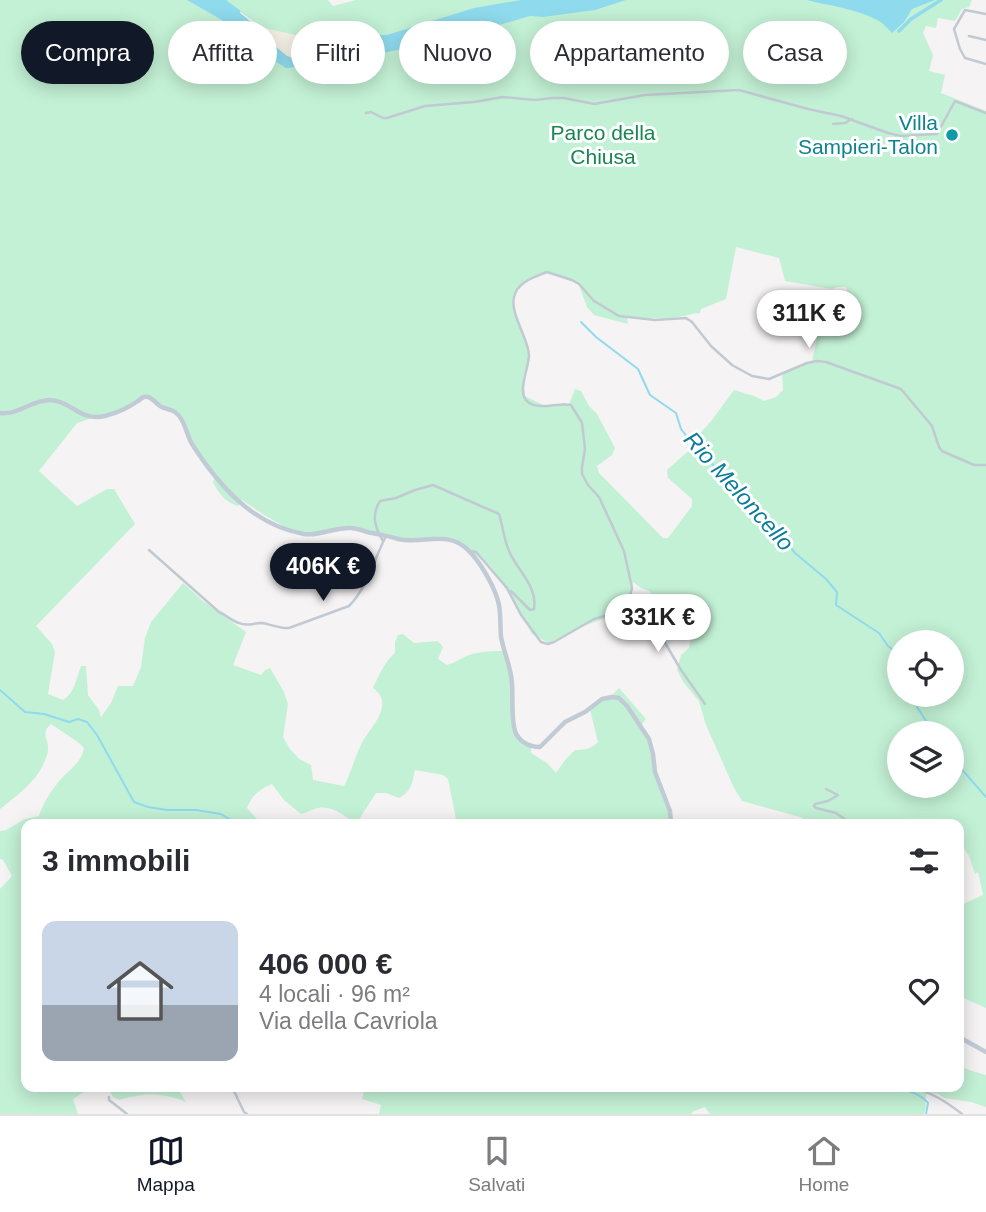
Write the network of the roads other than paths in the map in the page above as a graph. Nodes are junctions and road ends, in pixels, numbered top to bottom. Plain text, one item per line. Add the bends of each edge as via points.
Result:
1 (986, 15) edge
2 (970, 36) dead end
3 (986, 40) edge
4 (986, 64) edge
5 (366, 113) dead end
6 (986, 113) edge
7 (852, 119) junction
8 (833, 124) dead end
9 (0, 413) edge
10 (986, 465) edge
11 (383, 534) junction
12 (394, 537) junction
13 (383, 541) junction
14 (149, 550) dead end
15 (470, 551) junction
16 (507, 588) junction
17 (610, 614) junction
18 (705, 704) dead end
19 (826, 789) dead end
20 (670, 819) edge
21 (845, 819) edge
22 (964, 1040) edge
23 (986, 1052) edge
24 (234, 1092) edge
25 (928, 1092) edge
26 (109, 1097) dead end
27 (127, 1114) edge
28 (247, 1114) edge
29 (962, 1114) edge

1 - 4 street via 965,10 955,31 965,58
2 - 3 street
5 - 7 street via 387,118 425,106 503,97 594,104 645,95 739,90
6 - 7 street via 955,101 940,132 910,136
7 - 8 street
9 - 11 street via 50,400 95,418 149,397 175,412 223,486 256,515 280,528 306,534 353,528
10 - 17 street via 974,465 942,451 929,422 897,387 817,361 778,377 752,376 732,365 685,317 619,316 594,301 572,279 550,272 524,283 513,298 528,352 523,396 535,405 571,405 582,423 582,474 599,497 624,551 632,588 627,608
11 - 12 street
11 - 13 street
11 - 16 street via 374,515 380,502 431,485 439,487 499,514 509,551 530,585 534,609
12 - 13 street
12 - 15 street via 446,539
13 - 14 street via 349,606 283,629 236,623
15 - 16 street via 476,552
15 - 20 street via 499,601 516,734 530,746 540,747 565,722 602,699 619,698 649,739
16 - 17 street via 544,643
17 - 18 street via 656,632
19 - 21 street via 838,795 814,806
22 - 23 street
24 - 28 street
25 - 29 street
26 - 27 street

